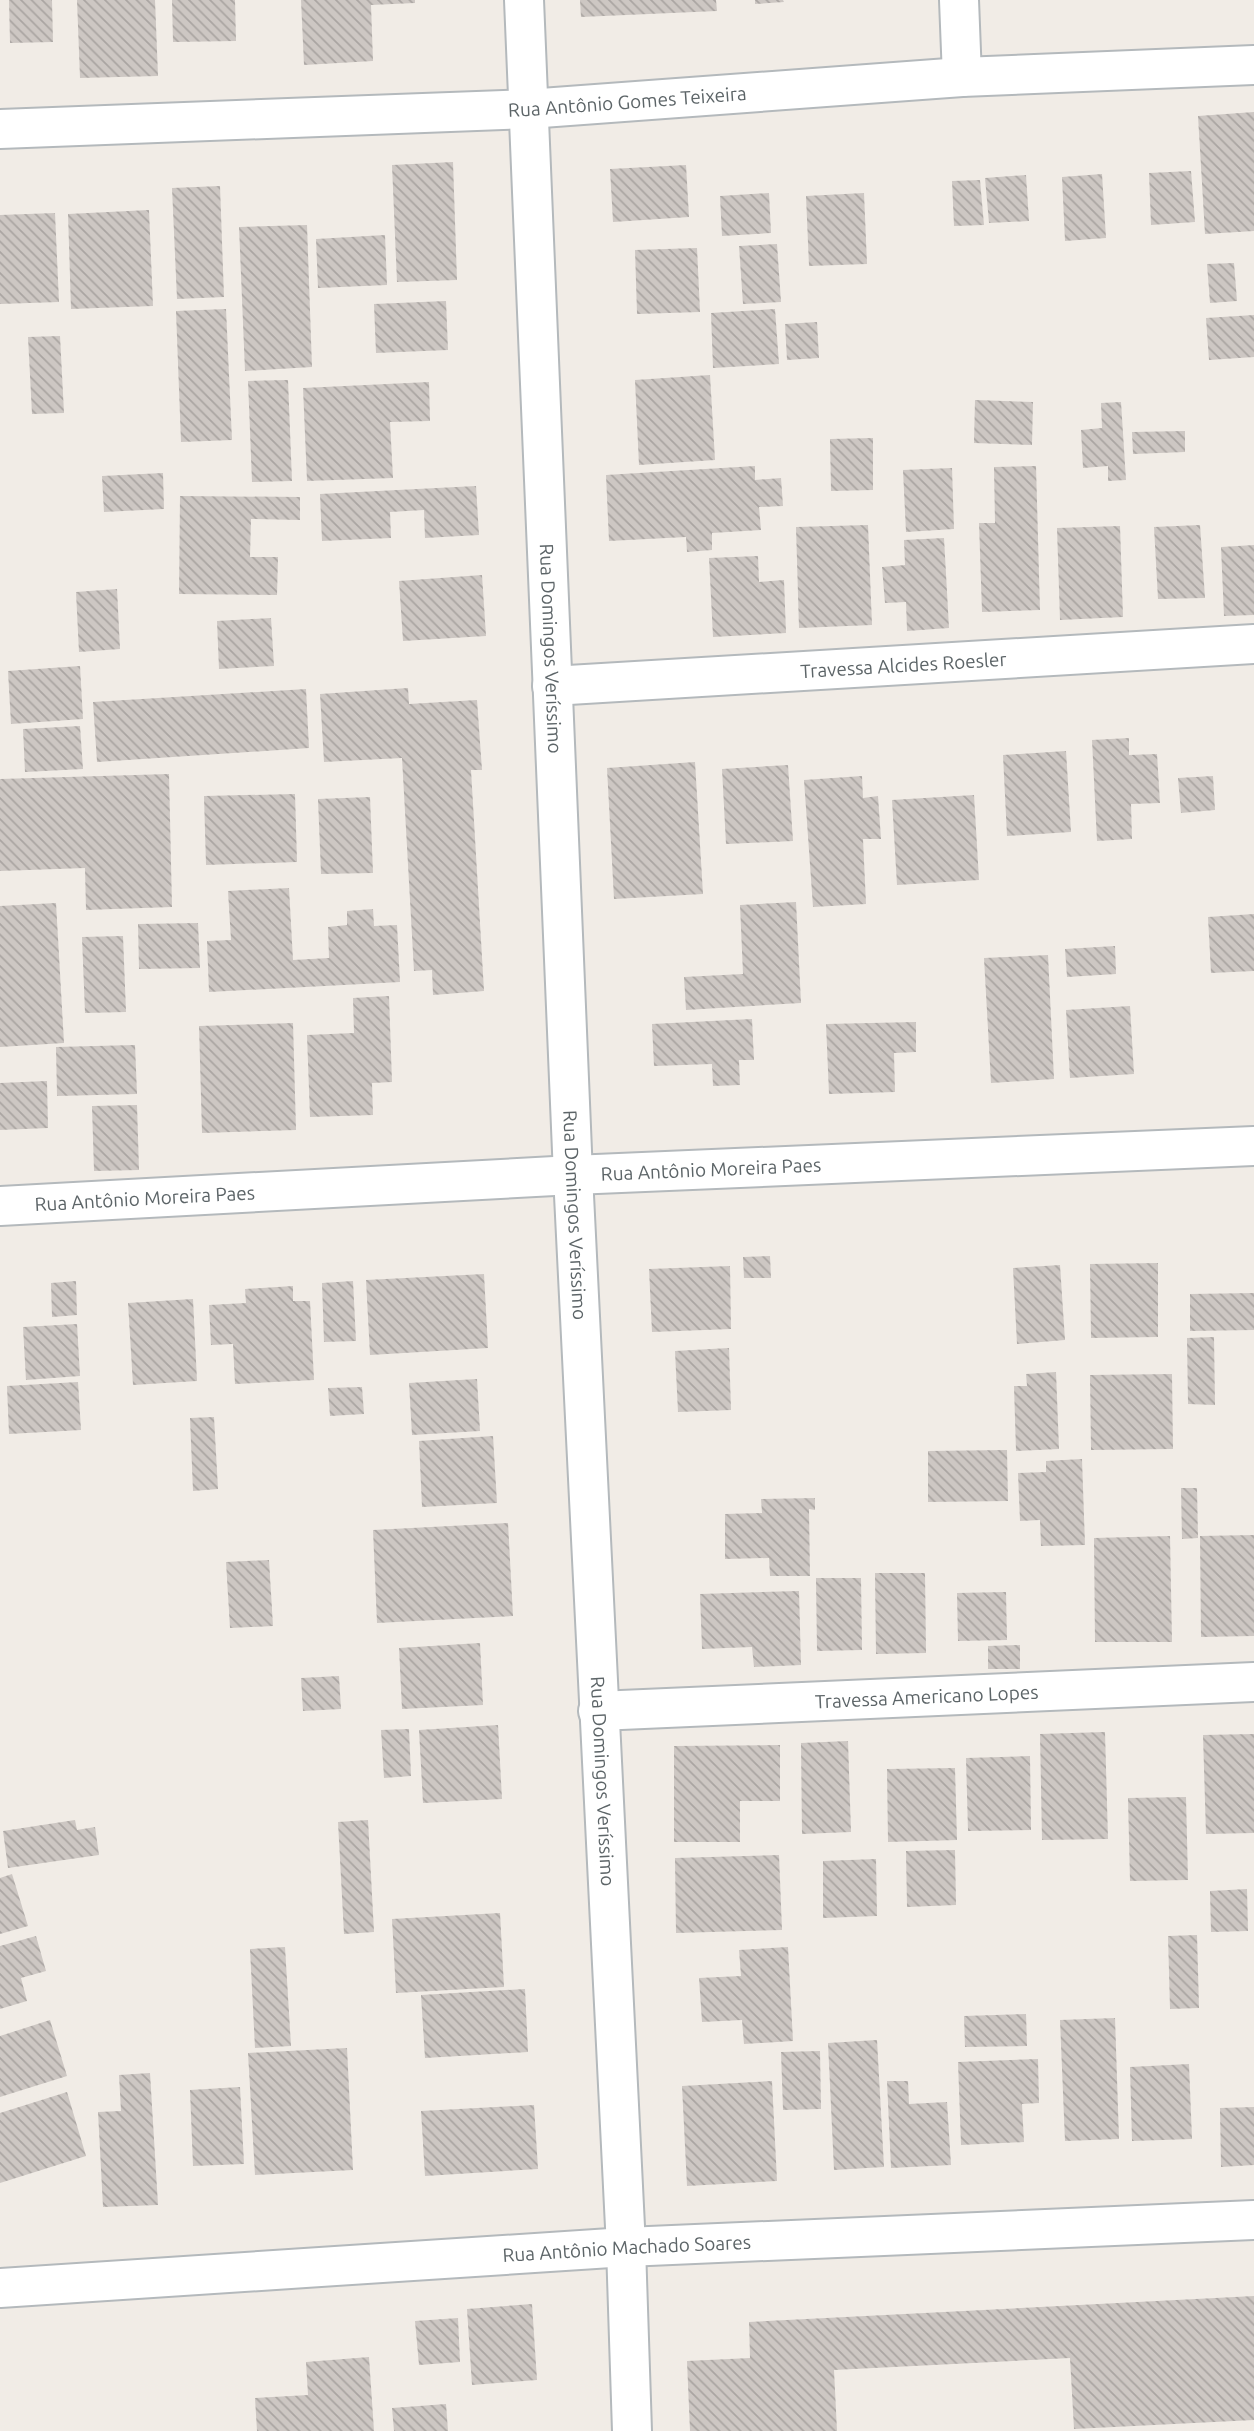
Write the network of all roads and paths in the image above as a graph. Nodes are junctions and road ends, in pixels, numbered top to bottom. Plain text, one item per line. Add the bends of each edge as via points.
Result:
1 (524, 0) edge
2 (959, 0) edge
3 (1254, 65) edge
4 (962, 77) junction
5 (528, 109) junction
6 (0, 130) edge
7 (1254, 643) edge
8 (552, 686) junction
9 (1254, 1146) edge
10 (573, 1175) junction
11 (0, 1206) edge
12 (1254, 1682) edge
13 (598, 1710) junction
14 (1254, 2220) edge
15 (626, 2247) junction
16 (0, 2288) edge
17 (632, 2431) edge

1 - 5 street, Rua Domingos Veríssimo
2 - 4 street
3 - 4 street, Rua Antônio Gomes Teixeira
4 - 5 street, Rua Antônio Gomes Teixeira
5 - 6 street, Rua Antônio Gomes Teixeira
5 - 8 street, Rua Domingos Veríssimo
7 - 8 street, Travessa Alcides Roesler
8 - 10 street, Rua Domingos Veríssimo
9 - 10 street, Rua Antônio Moreira Paes
10 - 11 street, Rua Antônio Moreira Paes
10 - 13 street, Rua Domingos Veríssimo
12 - 13 street, Travessa Americano Lopes
13 - 15 street, Rua Domingos Veríssimo
14 - 15 street, Rua Antônio Machado Soares
15 - 16 street, Rua Antônio Machado Soares
15 - 17 street, Rua Domingos Veríssimo

